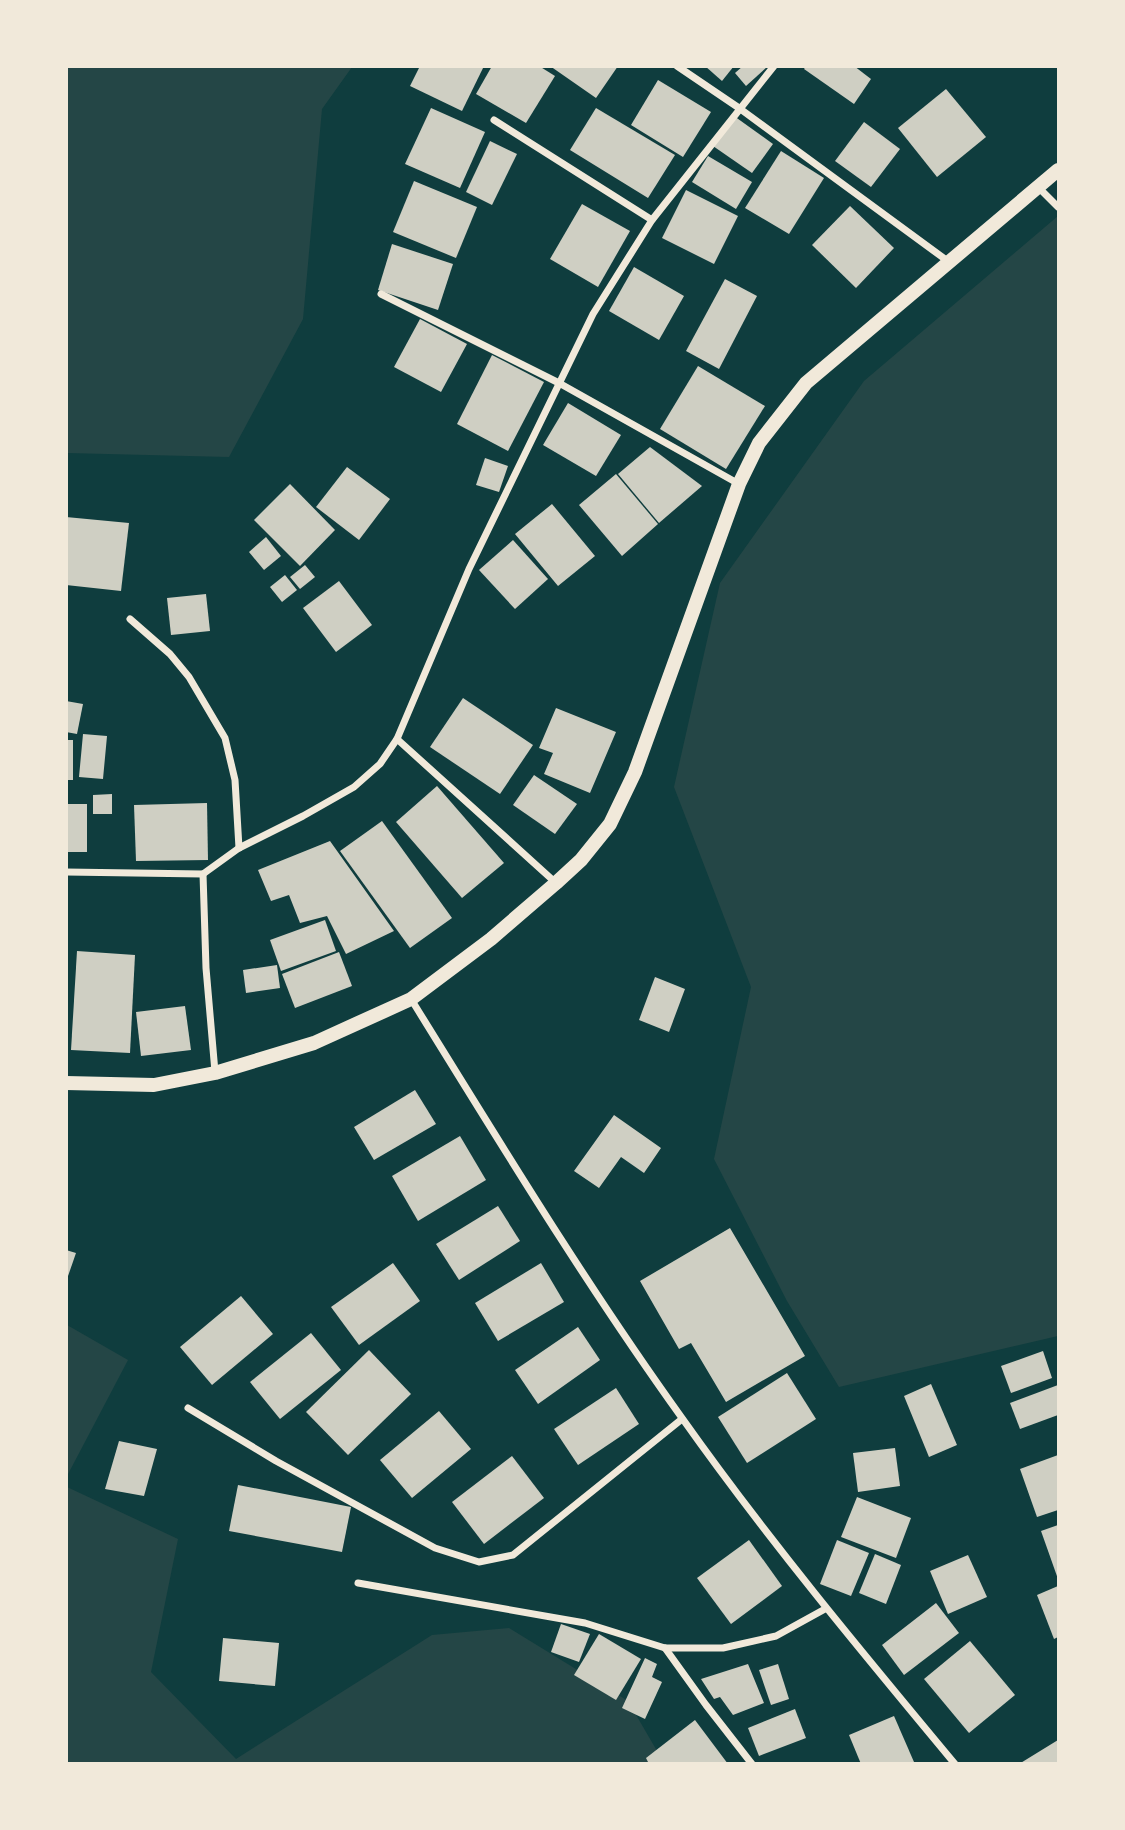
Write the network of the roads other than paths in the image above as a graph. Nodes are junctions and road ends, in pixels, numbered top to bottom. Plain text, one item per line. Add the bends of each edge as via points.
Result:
1 (677, 66) edge
2 (774, 66) edge
3 (739, 108) junction
4 (494, 120) dead end
5 (1059, 170) edge
6 (1039, 188) junction
7 (1059, 206) edge
8 (652, 220) junction
9 (949, 262) junction
10 (381, 294) dead end
11 (559, 383) junction
12 (739, 484) junction
13 (130, 619) dead end
14 (397, 739) junction
15 (239, 848) junction
16 (66, 872) edge
17 (203, 874) junction
18 (556, 883) junction
19 (411, 999) junction
20 (215, 1073) junction
21 (66, 1083) edge
22 (188, 1408) dead end
23 (682, 1419) junction
24 (358, 1583) dead end
25 (825, 1609) junction
26 (666, 1648) junction
27 (752, 1763) edge
28 (955, 1763) edge

1 - 3 street
2 - 3 street
3 - 8 street
3 - 9 street
4 - 8 street
5 - 6 main road
6 - 7 street
6 - 9 main road
8 - 11 street via 593,314
9 - 12 main road via 806,383 759,443
10 - 11 street
11 - 12 street
11 - 14 street via 469,569
12 - 18 main road via 635,772 610,824
13 - 15 street via 189,677 225,738 235,780
14 - 15 street via 380,764 354,787
14 - 18 street
15 - 17 street
16 - 17 street
17 - 20 street
18 - 19 main road
19 - 20 main road via 314,1043
19 - 23 street via 547,1218
20 - 21 main road via 154,1085
22 - 23 street via 435,1548 479,1562 513,1555
23 - 25 street
24 - 26 street via 585,1623
25 - 26 street via 776,1636 723,1648
25 - 28 street
26 - 27 street

